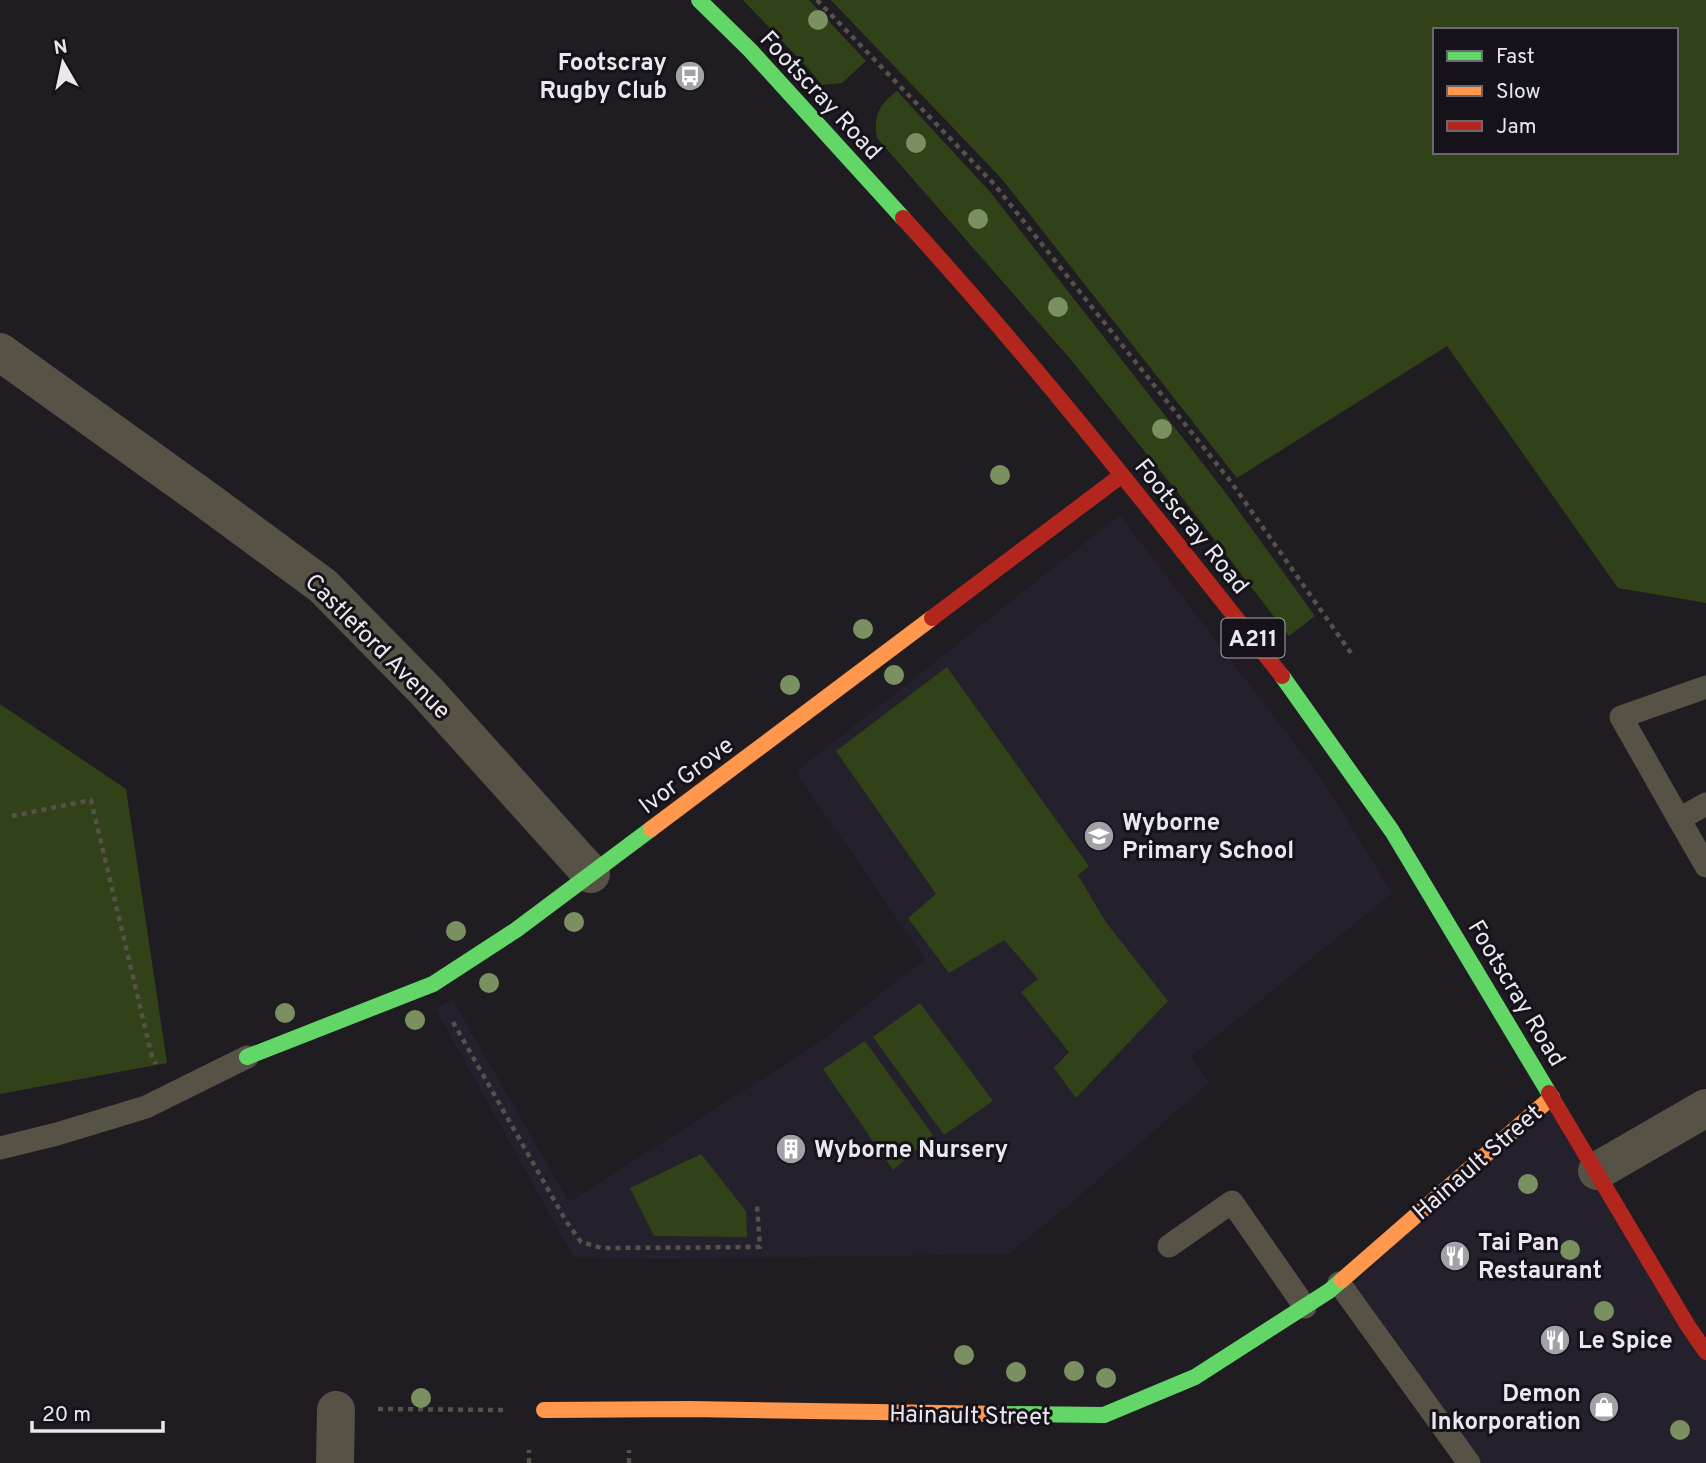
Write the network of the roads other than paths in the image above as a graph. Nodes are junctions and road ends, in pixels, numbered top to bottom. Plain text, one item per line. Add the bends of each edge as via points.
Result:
1 (699, 0) edge
2 (0, 352) edge
3 (1122, 475) junction
4 (1706, 687) edge
5 (1706, 804) edge
6 (1679, 819) junction
7 (1706, 866) edge
8 (591, 874) junction
9 (247, 1057) joint
10 (1552, 1097) junction
11 (1706, 1108) edge
12 (0, 1148) edge
13 (1597, 1171) junction
14 (1169, 1246) dead end
15 (1339, 1283) junction
16 (1305, 1307) junction
17 (1706, 1352) edge
18 (336, 1410) road end
19 (544, 1410) road end
20 (335, 1463) edge
21 (1469, 1463) edge

1 - 3 street, Footscray Road / A211 via 963,283
2 - 8 street, Castleford Avenue via 323,586 427,692
3 - 8 street, Ivor Grove
3 - 10 street, Footscray Road / A211 via 1294,691 1392,831
4 - 6 lane via 1621,717
5 - 6 lane
6 - 7 lane
8 - 9 street, Ivor Grove via 433,984
9 - 12 lane via 146,1108
10 - 13 street, Footscray Road / A211
10 - 15 street, Hainault Street
11 - 13 street
13 - 17 street, Footscray Road / A211
14 - 16 lane via 1232,1202
15 - 16 street, Hainault Street
15 - 21 lane
16 - 19 street, Hainault Street via 1195,1377 1104,1415
18 - 20 street

